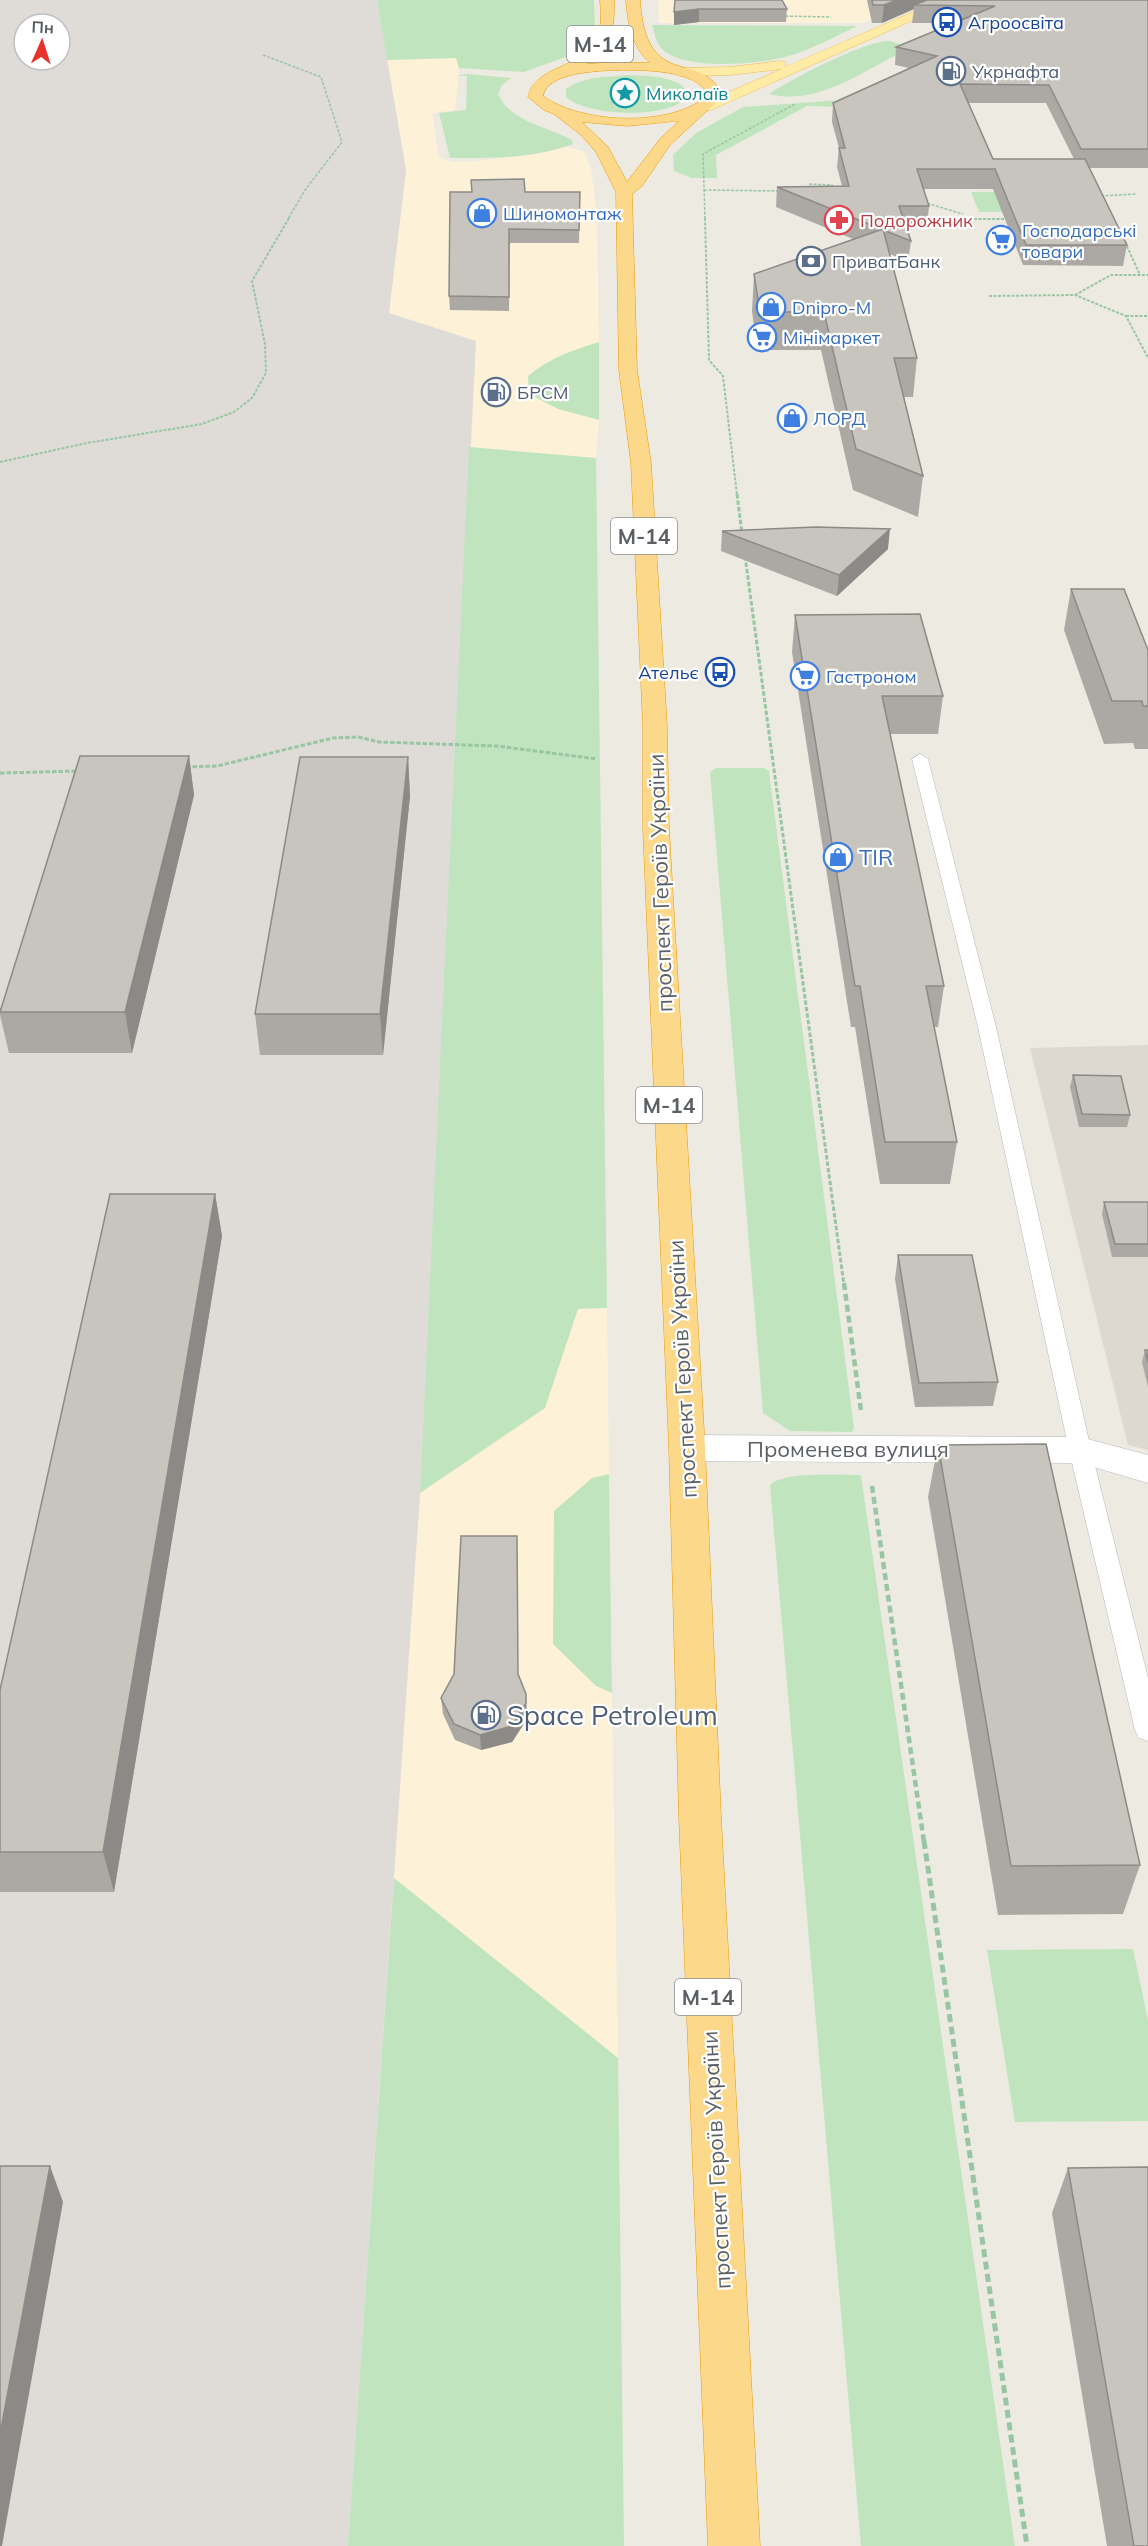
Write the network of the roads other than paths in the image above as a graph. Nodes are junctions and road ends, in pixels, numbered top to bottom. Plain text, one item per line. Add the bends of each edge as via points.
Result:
1 (607, 0) edge
2 (633, 0) edge
3 (952, 0) edge
4 (834, 51) junction
5 (675, 71) junction
6 (564, 73) junction
7 (703, 109) junction
8 (561, 113) junction
9 (624, 192) junction
10 (920, 759) dead end
11 (687, 1448) junction
12 (1080, 1450) junction
13 (1148, 1468) edge
14 (1148, 1730) edge
15 (734, 2546) edge

1 - 6 highway, М-14 via 606,37
2 - 5 highway, М-14 via 640,43 660,65
3 - 4 main road
4 - 5 main road via 753,69
4 - 7 main road
5 - 6 highway via 617,66
5 - 7 highway, М-14 via 704,80 715,90 716,96
6 - 8 highway, М-14 via 545,80 534,92 540,103
7 - 8 highway via 644,121 600,120
7 - 9 highway via 665,142 636,183
8 - 9 highway, проспект Героїв України / М-14 via 603,150
9 - 11 highway, проспект Героїв України / М-14 via 628,370 641,463
10 - 12 lane via 987,1027
11 - 12 street, Променева вулиця
11 - 15 highway, проспект Героїв України / М-14
12 - 13 street, Променева вулиця
12 - 14 lane

